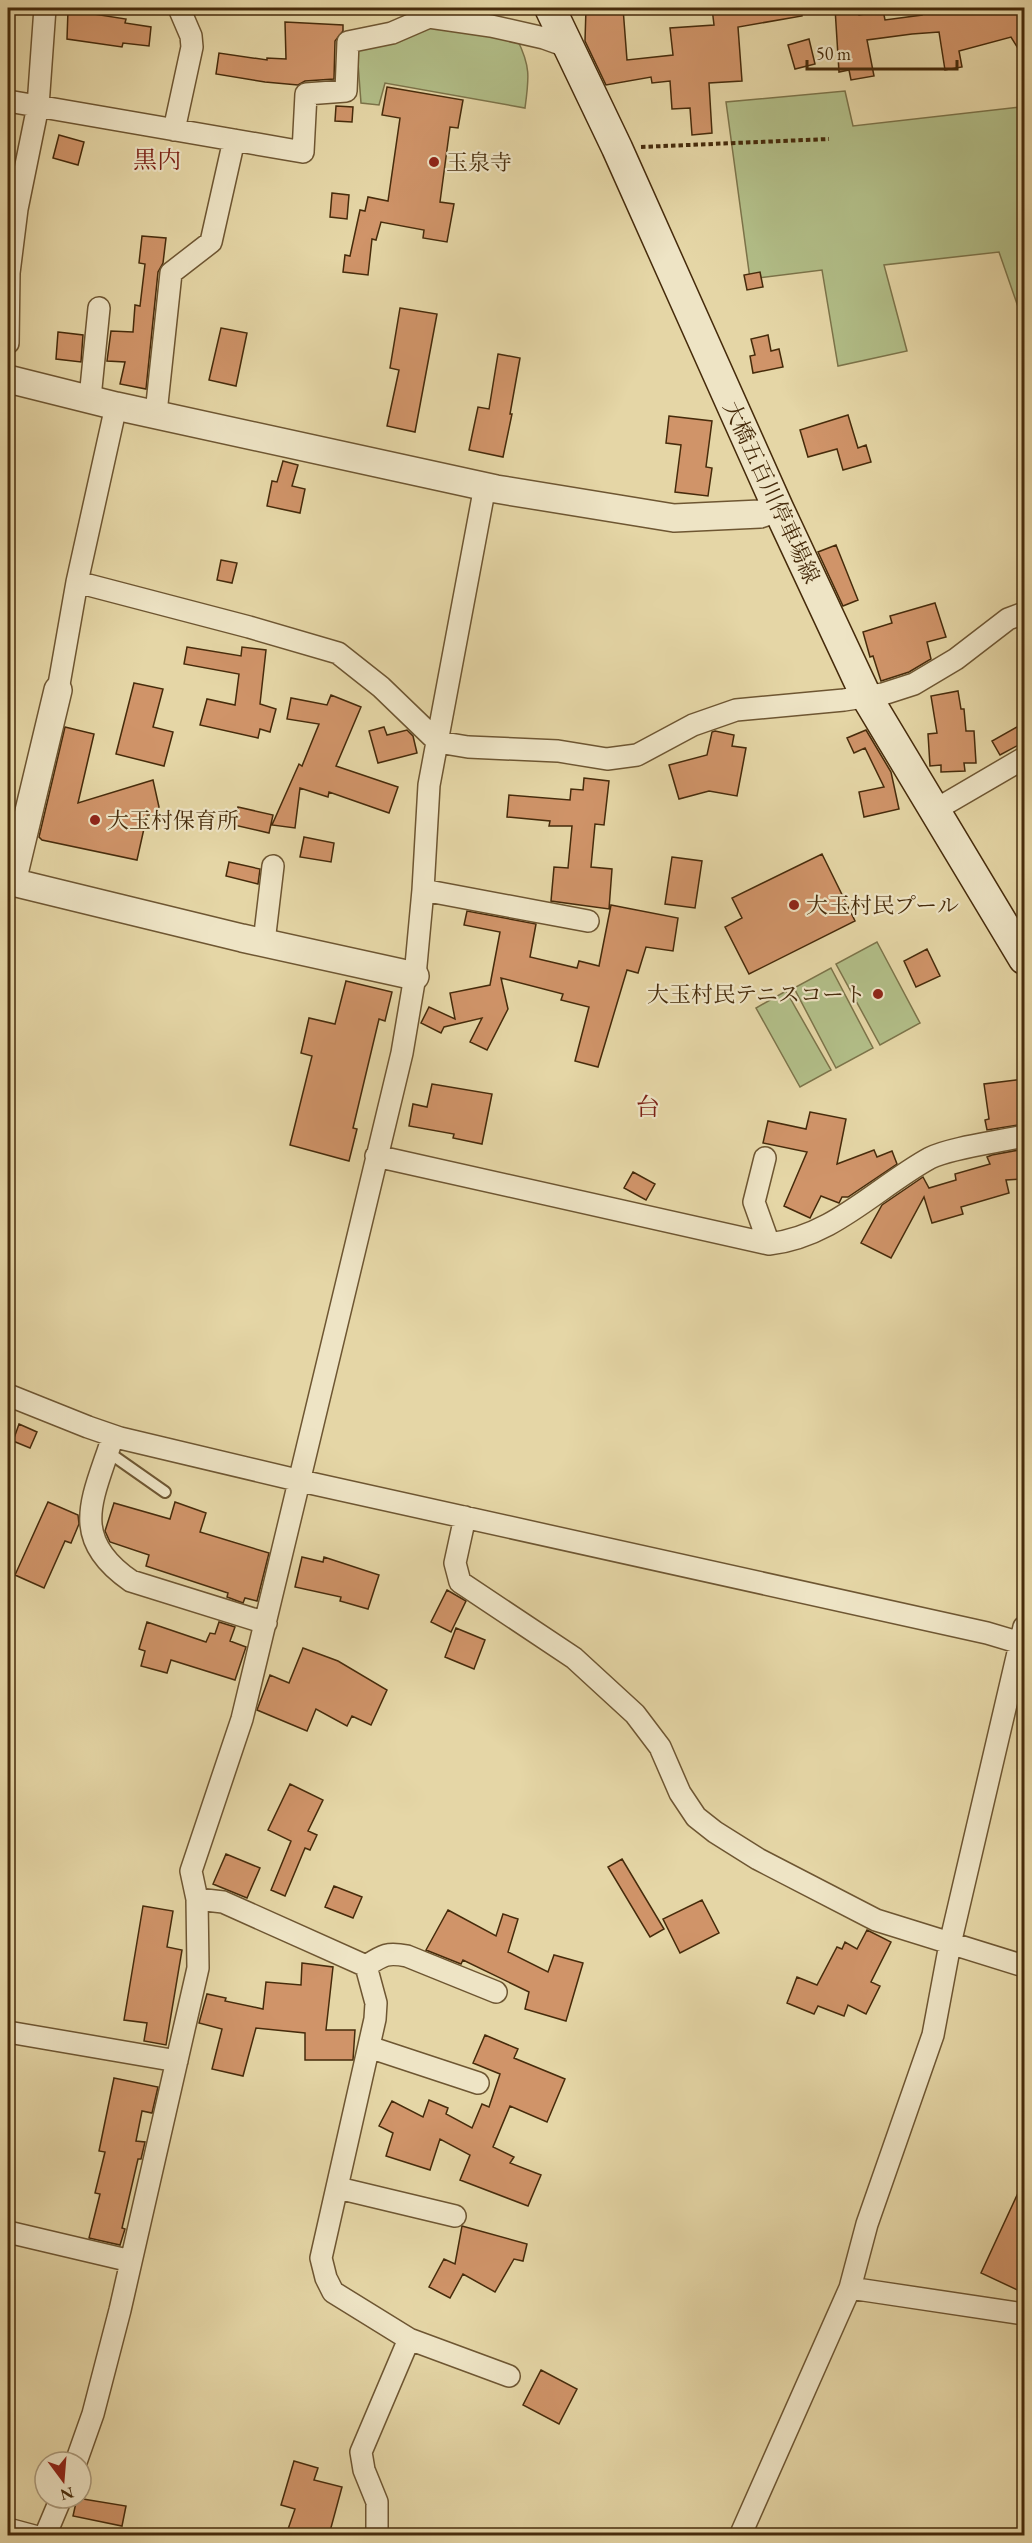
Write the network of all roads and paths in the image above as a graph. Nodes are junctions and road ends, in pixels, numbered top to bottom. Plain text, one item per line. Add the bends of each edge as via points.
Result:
1 (45, 8) edge
2 (179, 8) edge
3 (550, 8) edge
4 (569, 47) junction
5 (8, 101) edge
6 (38, 106) junction
7 (174, 130) junction
8 (829, 139) dead end
9 (234, 140) junction
10 (617, 148) junction
11 (12, 208) edge
12 (99, 308) dead end
13 (8, 343) edge
14 (8, 378) edge
15 (90, 398) junction
16 (116, 406) junction
17 (156, 413) junction
18 (485, 486) junction
19 (778, 508) junction
20 (77, 582) junction
21 (1024, 613) edge
22 (58, 690) joint
23 (866, 696) junction
24 (438, 742) junction
25 (1024, 758) edge
26 (935, 810) junction
27 (273, 866) dead end
28 (10, 882) edge
29 (423, 890) junction
30 (588, 921) dead end
31 (264, 942) junction
32 (1024, 959) edge
33 (415, 976) junction
34 (1024, 1137) edge
35 (376, 1156) junction
36 (765, 1158) dead end
37 (770, 1244) junction
38 (8, 1395) edge
39 (111, 1444) junction
40 (301, 1480) junction
41 (165, 1492) dead end
42 (465, 1517) junction
43 (266, 1623) junction
44 (1023, 1638) edge
45 (197, 1899) junction
46 (950, 1944) junction
47 (366, 1966) junction
48 (1024, 1966) edge
49 (496, 1992) dead end
50 (8, 2032) edge
51 (369, 2047) junction
52 (177, 2061) junction
53 (478, 2083) dead end
54 (338, 2188) junction
55 (455, 2216) dead end
56 (8, 2232) edge
57 (131, 2261) junction
58 (849, 2288) junction
59 (1024, 2314) edge
60 (409, 2339) junction
61 (509, 2376) dead end
62 (80, 2450) edge
63 (56, 2510) edge
64 (8, 2529) edge
65 (34, 2535) edge
66 (45, 2535) edge
67 (377, 2535) edge
68 (740, 2535) edge

1 - 6 street
2 - 7 street via 192,47
3 - 4 main road, 大橋五百川停車場線
4 - 9 street via 491,26 429,17 392,33 348,42 346,90 306,94 303,152
4 - 10 main road, 大橋五百川停車場線
5 - 6 street
6 - 7 street
6 - 11 street
7 - 9 street
8 - 10 path
9 - 17 street via 211,242 171,273
10 - 19 main road, 大橋五百川停車場線
11 - 13 street
12 - 15 street
14 - 15 street
15 - 16 street
16 - 17 street
16 - 20 street
17 - 18 street
18 - 19 street via 674,518 760,514
18 - 24 street
19 - 23 main road, 大橋五百川停車場線
20 - 22 street
20 - 24 street via 338,653 381,687
21 - 23 street via 1008,619 956,659 914,684
22 - 28 street
23 - 24 street via 736,710 693,725 637,755 607,759 558,751
23 - 26 main road, 大橋五百川停車場線
24 - 29 street via 429,785
25 - 26 street
26 - 32 main road, 大橋五百川停車場線
27 - 31 street
28 - 31 street
29 - 30 street
29 - 33 street
31 - 33 street
33 - 35 street via 402,1053
34 - 37 street via 932,1157 828,1226
35 - 37 street
35 - 40 street
36 - 37 street via 753,1202
38 - 39 street
39 - 40 street
39 - 41 lane
39 - 43 street via 90,1512 90,1534 113,1569 131,1581
40 - 42 street
40 - 43 street
42 - 44 street
42 - 46 street via 455,1563 460,1582 574,1658 635,1714 660,1747 680,1793 696,1817 758,1859 876,1920
43 - 45 street via 242,1719 191,1871
44 - 46 street
45 - 47 street via 223,1902
45 - 52 street via 198,1968
46 - 48 street
46 - 58 street via 933,2035 867,2224
47 - 49 street via 383,1955 399,1954
47 - 51 street via 376,2003
50 - 52 street
51 - 53 street
51 - 54 street
52 - 57 street
54 - 55 street
54 - 60 street via 321,2258 326,2278 342,2299
56 - 57 street
57 - 62 street
58 - 59 street
58 - 68 street
60 - 61 street
60 - 67 street via 361,2452 377,2502
63 - 66 street
64 - 65 street

